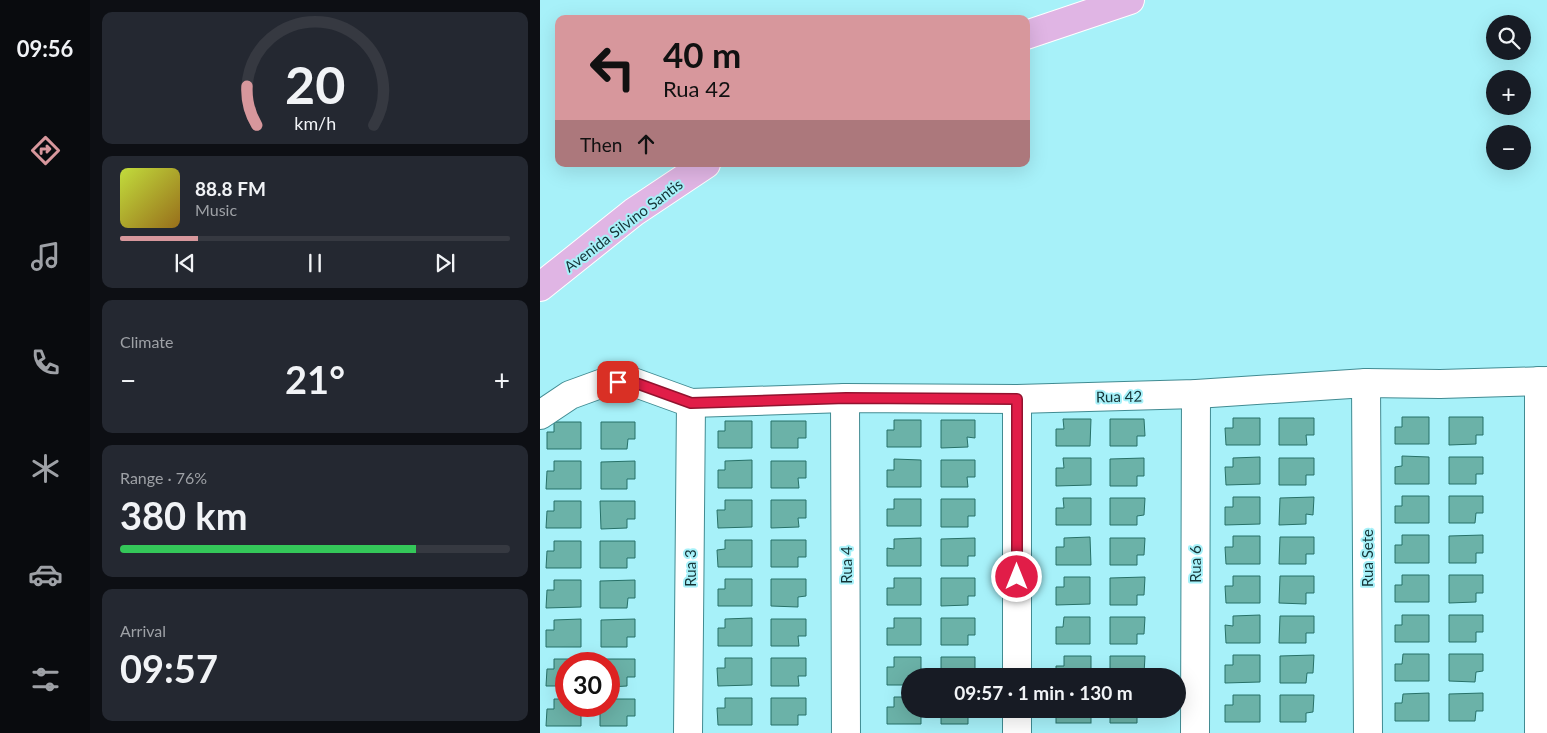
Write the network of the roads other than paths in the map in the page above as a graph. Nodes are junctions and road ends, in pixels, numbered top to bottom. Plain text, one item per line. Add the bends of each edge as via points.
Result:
1 (1130, 0) edge
2 (1030, 34) edge
3 (702, 167) edge
4 (540, 287) edge
5 (1543, 381) edge
6 (1366, 383) junction
7 (1196, 394) junction
8 (846, 398) junction
9 (1017, 399) junction
10 (691, 403) junction
11 (540, 415) edge
12 (1017, 668) edge
13 (1017, 718) edge
14 (688, 733) edge
15 (846, 733) edge
16 (1018, 733) edge
17 (1195, 733) edge
18 (1368, 733) edge
19 (1539, 733) edge

1 - 2 main road
3 - 4 main road, Avenida Silvino Santis via 634,212
5 - 6 street, Rua 42
5 - 19 street
6 - 7 street, Rua 42
6 - 18 street, Rua Sete
7 - 9 street, Rua 42
7 - 17 street, Rua 6
8 - 9 street, Rua 42
8 - 10 street, Rua 42
8 - 15 street, Rua 4
9 - 12 street
10 - 11 street via 633,382 603,383 570,395
10 - 14 street, Rua 3
13 - 16 street

